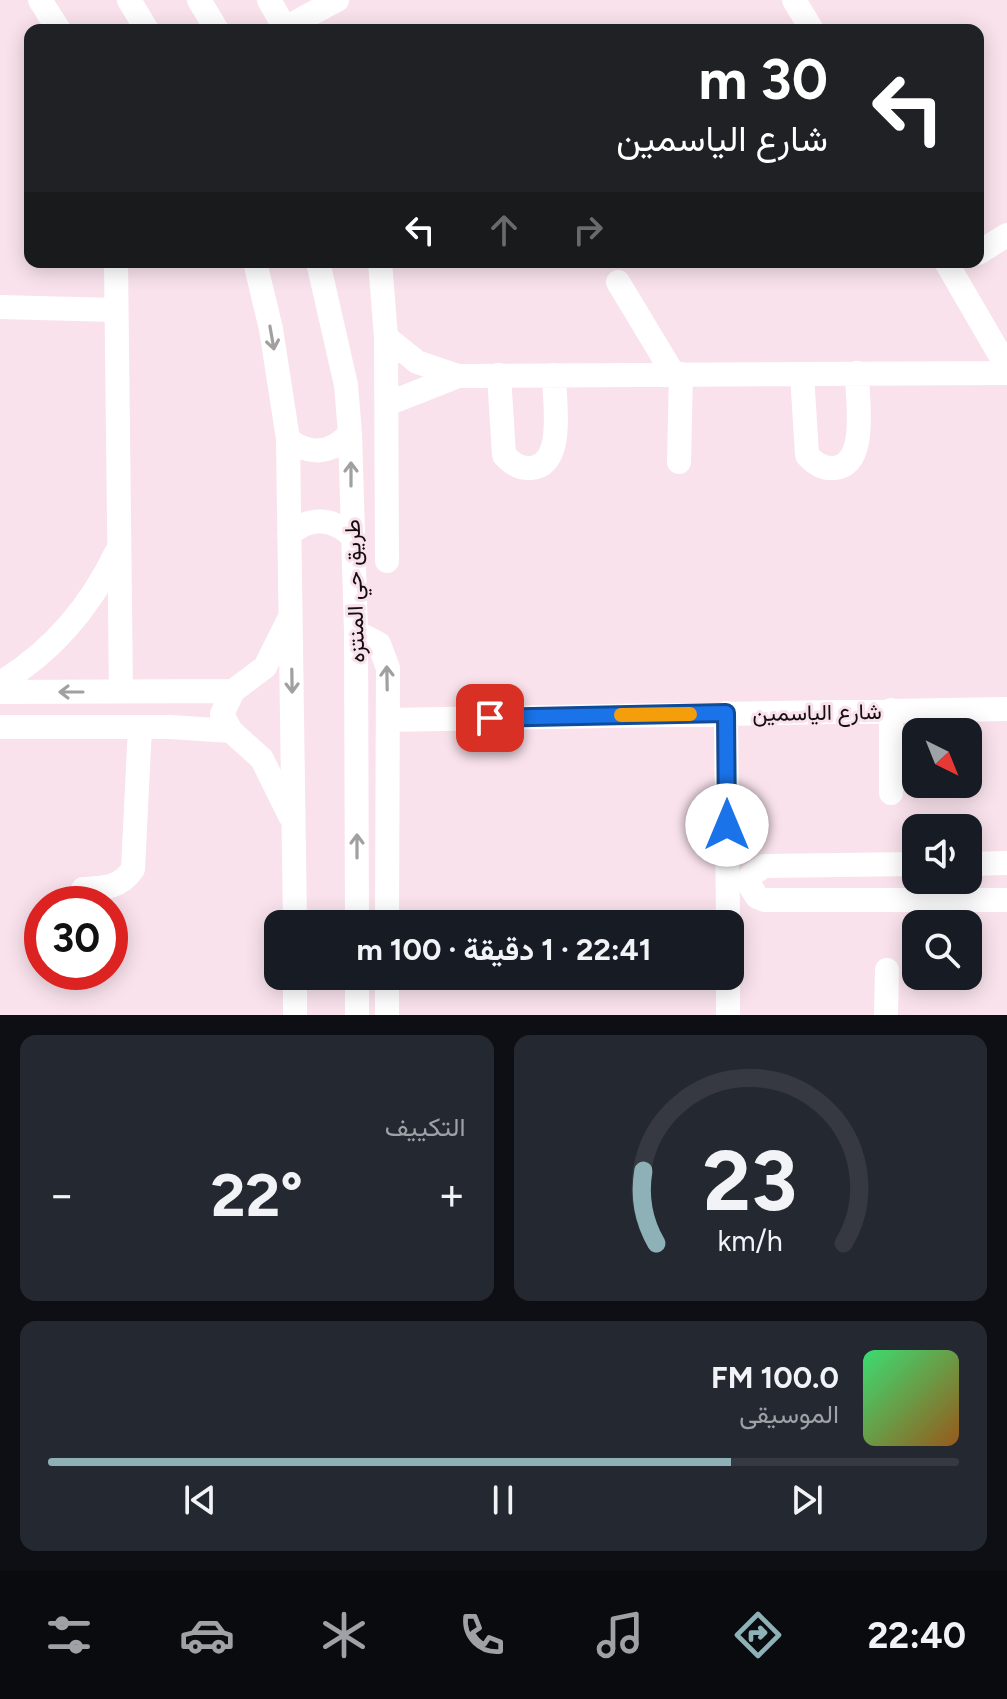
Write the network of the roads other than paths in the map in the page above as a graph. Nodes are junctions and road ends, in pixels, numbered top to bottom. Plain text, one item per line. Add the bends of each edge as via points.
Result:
1 (40, 0) edge
2 (129, 0) edge
3 (199, 0) edge
4 (269, 0) edge
5 (337, 0) edge
6 (794, 0) edge
7 (55, 24) edge
8 (143, 24) edge
9 (213, 24) edge
10 (283, 24) edge
11 (295, 24) edge
12 (808, 24) edge
13 (1007, 235) edge
14 (984, 249) edge
15 (116, 268) edge
16 (256, 268) edge
17 (319, 268) edge
18 (380, 268) edge
19 (955, 268) edge
20 (618, 282) dead end
21 (0, 307) edge
22 (116, 310) junction
23 (386, 337) junction
24 (1007, 370) edge
25 (857, 373) junction
26 (677, 374) junction
27 (802, 374) junction
28 (499, 375) junction
29 (554, 375) junction
30 (458, 376) junction
31 (346, 385) junction
32 (386, 395) junction
33 (350, 433) junction
34 (288, 439) junction
35 (679, 462) dead end
36 (289, 535) junction
37 (351, 535) junction
38 (119, 547) junction
39 (387, 561) dead end
40 (291, 615) junction
41 (356, 632) junction
42 (0, 683) edge
43 (121, 691) junction
44 (169, 691) junction
45 (233, 691) junction
46 (0, 692) edge
47 (1007, 709) edge
48 (891, 710) junction
49 (726, 713) junction
50 (388, 720) junction
51 (0, 727) edge
52 (140, 727) junction
53 (170, 727) junction
54 (231, 731) junction
55 (891, 793) dead end
56 (294, 826) junction
57 (1007, 863) edge
58 (888, 864) junction
59 (902, 864) edge
60 (982, 864) edge
61 (738, 884) junction
62 (114, 886) edge
63 (888, 900) junction
64 (1007, 900) edge
65 (295, 910) edge
66 (357, 910) edge
67 (387, 910) edge
68 (732, 910) edge
69 (887, 970) dead end
70 (295, 990) edge
71 (357, 990) edge
72 (387, 990) edge
73 (728, 990) edge
74 (295, 1015) edge
75 (357, 1015) edge
76 (387, 1015) edge
77 (728, 1015) edge
78 (886, 1015) edge

1 - 7 street
2 - 8 street
3 - 9 street
4 - 10 street
5 - 11 street
6 - 12 street
13 - 14 street
15 - 22 street
16 -> 34 street
17 - 31 street, طريق حي المنتزه
18 - 23 street
19 - 24 street
20 - 26 street
21 - 22 street
22 - 38 street
23 - 30 street via 417,362
23 - 32 street
24 - 25 street
25 - 27 street
25 - 27 street via 858,449 847,464 830,468 807,455
26 - 27 street
26 - 29 street
26 - 35 street
28 - 29 street
28 - 29 street via 504,455 527,468 544,463 555,449
28 - 30 street
30 - 32 street
31 - 32 street
31 - 33 street, طريق حي المنتزه
32 - 39 street
33 - 34 street via 326,451 305,450
37 -> 33 street, طريق حي المنتزه
34 - 36 street
36 - 37 street via 315,521 334,524
36 - 40 street
37 - 41 street, طريق حي المنتزه
38 - 42 street via 65,631
38 - 43 street
40 - 45 street via 265,667
40 -> 56 street
50 -> 41 street via 386,655 379,644
66 -> 41 street, طريق حي المنتزه
43 - 44 street
43 -> 46 street
44 - 45 street
44 - 53 street
45 - 54 street via 222,714
47 - 48 street, شارع الياسمين
48 - 49 street, شارع الياسمين
48 - 55 street
49 - 50 street, شارع الياسمين
49 - 61 street
50 - 67 street
51 - 52 street
52 - 53 street
52 - 62 street via 133,869
53 - 54 street
54 - 56 street via 262,759
56 - 65 street
57 - 60 street
58 - 59 street
58 - 61 street via 764,866
58 - 63 street
61 - 63 street via 765,900
61 - 68 street
63 - 64 street
69 - 78 street
70 - 74 street
71 - 75 street
72 - 76 street
73 - 77 street

